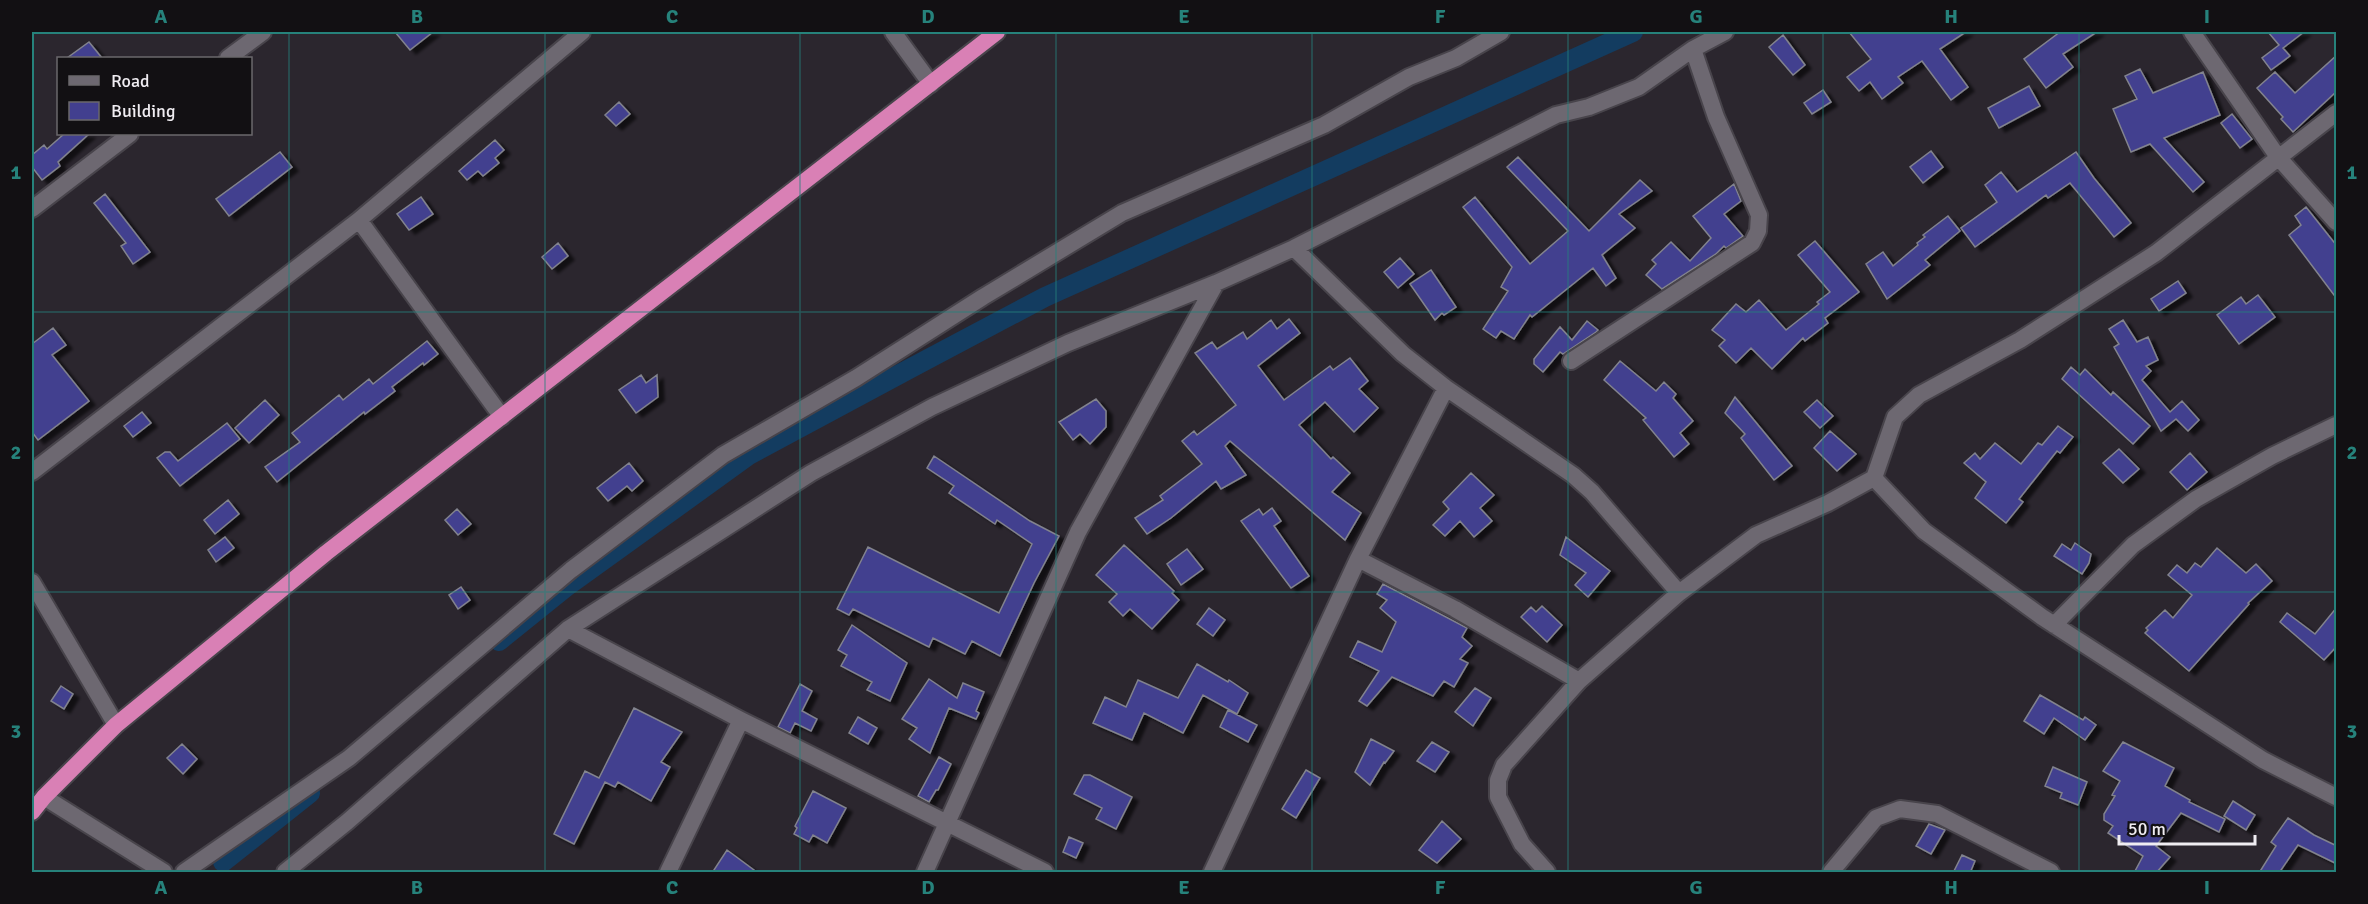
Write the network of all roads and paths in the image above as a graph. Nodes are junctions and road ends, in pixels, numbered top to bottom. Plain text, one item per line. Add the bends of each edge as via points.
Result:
1 (263, 32) edge
2 (582, 32) edge
3 (893, 32) edge
4 (997, 32) edge
5 (1501, 32) edge
6 (1725, 32) edge
7 (2192, 32) edge
8 (1693, 49) junction
9 (229, 57) edge
10 (931, 84) junction
11 (2337, 113) edge
12 (129, 135) edge
13 (2278, 157) junction
14 (32, 209) edge
15 (359, 220) junction
16 (2337, 222) edge
17 (1294, 248) junction
18 (1216, 284) junction
19 (1571, 361) dead end
20 (1446, 388) junction
21 (502, 417) junction
22 (2337, 425) edge
23 (32, 472) edge
24 (1874, 478) junction
25 (1358, 560) junction
26 (32, 582) edge
27 (1679, 593) junction
28 (2054, 625) junction
29 (568, 629) junction
30 (1579, 681) junction
31 (741, 720) junction
32 (116, 725) junction
33 (44, 797) junction
34 (2337, 797) edge
35 (32, 812) edge
36 (947, 825) junction
37 (164, 873) edge
38 (184, 873) edge
39 (285, 873) edge
40 (668, 873) edge
41 (925, 873) edge
42 (1045, 873) edge
43 (1212, 873) edge
44 (1547, 873) edge
45 (1831, 873) edge
46 (2051, 873) edge

1 - 9 street
2 - 15 street
3 - 10 street
4 - 10 highway
5 - 38 street via 1456,58 1409,76 1324,125 1122,213 856,378 723,454 571,570 349,758
6 - 8 street
7 - 13 street
8 - 17 street via 1639,87 1556,115
8 - 19 street via 1716,117 1759,215 1758,231 1752,243
10 - 21 highway
11 - 13 street
12 - 14 street
13 - 16 street
13 - 24 street via 2156,253 2020,340 1919,395 1895,417
15 - 21 street
15 - 23 street
17 - 18 street
17 - 20 street via 1403,354
18 - 29 street via 1068,343 932,407 811,472
18 - 36 street via 1078,532
20 - 25 street
20 - 27 street via 1592,492
21 - 32 highway via 326,553
22 - 28 street via 2196,499 2133,544
24 - 27 street via 1756,536
24 - 28 street via 1924,531
25 - 30 street via 1455,609
25 - 43 street
26 - 32 street
27 - 30 street
28 - 34 street via 2263,760
29 - 31 street
29 - 39 street
30 - 44 street via 1504,765 1498,780 1498,797 1522,844
31 - 36 street
31 - 40 street
32 - 33 highway
33 - 35 highway
33 - 37 street
36 - 41 street
36 - 42 street
45 - 46 street via 1876,818 1900,809 1937,814

